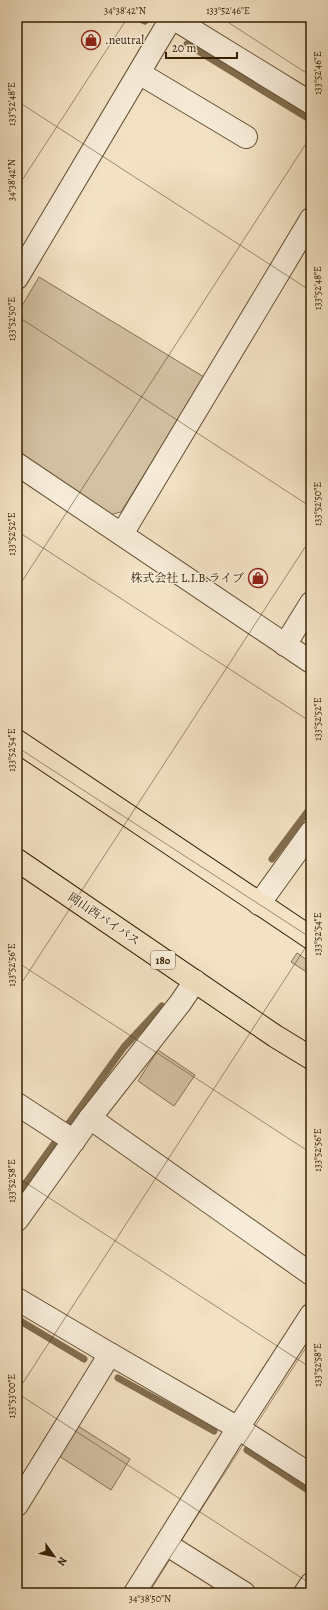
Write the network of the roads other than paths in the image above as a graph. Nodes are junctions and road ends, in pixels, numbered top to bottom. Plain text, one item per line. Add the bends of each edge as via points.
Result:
1 (171, 17) edge
2 (139, 73) junction
3 (311, 103) edge
4 (246, 137) dead end
5 (311, 219) edge
6 (17, 278) edge
7 (17, 464) edge
8 (122, 534) junction
9 (311, 603) edge
10 (286, 645) junction
11 (311, 662) edge
12 (17, 741) edge
13 (311, 832) edge
14 (17, 860) edge
15 (259, 904) junction
16 (311, 938) edge
17 (195, 982) junction
18 (311, 1058) edge
19 (17, 1104) edge
20 (90, 1118) junction
21 (66, 1136) junction
22 (17, 1220) edge
23 (311, 1274) edge
24 (17, 1299) edge
25 (309, 1323) edge
26 (110, 1354) junction
27 (238, 1428) junction
28 (311, 1475) edge
29 (17, 1505) edge
30 (166, 1544) junction
31 (311, 1584) edge
32 (135, 1593) edge
33 (244, 1593) edge
34 (305, 1593) edge

1 - 2 street
1 - 3 street
2 - 4 street
2 - 6 street
5 - 8 street
7 - 8 street
8 - 10 street
9 - 10 street
10 - 11 street
12 - 15 highway
13 - 15 street
14 - 17 highway, 岡山西バイパス / 180
15 - 16 highway
17 - 18 highway, 岡山西バイパス / 180
17 - 20 street
19 - 21 street
20 - 21 street
20 - 23 street
21 - 22 street
24 - 26 street
25 - 27 street
26 - 27 street
26 - 29 street
27 - 28 street
27 - 30 street
30 - 32 street
30 - 33 street
31 - 34 street

